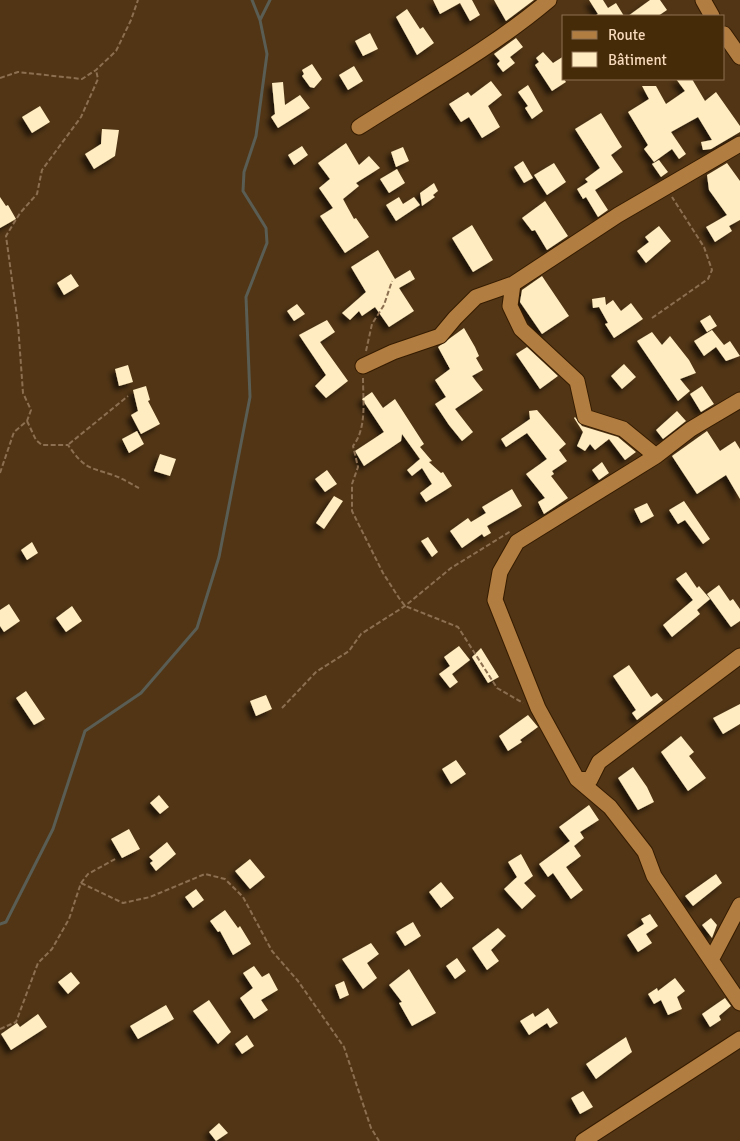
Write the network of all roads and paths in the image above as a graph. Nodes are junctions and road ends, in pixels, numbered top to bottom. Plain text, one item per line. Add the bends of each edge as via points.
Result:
1 (138, 0) edge
2 (549, 0) edge
3 (703, 0) edge
4 (711, 15) edge
5 (725, 35) edge
6 (740, 57) edge
7 (96, 70) junction
8 (0, 78) edge
9 (359, 127) dead end
10 (740, 144) edge
11 (667, 187) junction
12 (392, 282) dead end
13 (513, 284) junction
14 (652, 318) dead end
15 (363, 366) junction
16 (128, 396) dead end
17 (740, 400) edge
18 (26, 422) junction
19 (68, 445) junction
20 (656, 456) junction
21 (0, 473) edge
22 (139, 488) dead end
23 (516, 542) junction
24 (405, 606) junction
25 (740, 656) edge
26 (282, 708) dead end
27 (538, 708) junction
28 (578, 779) junction
29 (117, 858) dead end
30 (81, 883) junction
31 (740, 905) edge
32 (711, 960) junction
33 (740, 1002) edge
34 (0, 1029) edge
35 (740, 1039) edge
36 (379, 1141) edge
37 (583, 1141) edge

1 - 7 path via 116,51
2 - 9 street via 524,21
3 - 4 street
5 - 6 street
7 - 8 path via 82,80 18,72
7 - 18 path via 98,79 81,117 42,170 37,194 6,236 23,393 31,410
10 - 11 street
11 - 13 street
11 - 14 path via 704,247 712,270 708,279
12 - 15 path via 384,305 372,324
13 - 15 street via 476,297 440,336 392,352
13 - 20 street via 510,306 521,329 577,380 585,416 624,429
15 - 24 path via 363,417 359,438 353,446 358,467 352,484 352,511 383,573
16 - 19 path
17 - 20 street via 691,429
18 - 19 path via 42,445
18 - 21 path via 14,432
19 - 22 path via 79,461 95,471 114,475
20 - 23 street
23 - 24 path via 510,529 451,568
23 - 27 street via 500,572 495,600
24 - 26 path via 361,634 349,651 316,672
24 - 27 path via 458,627 497,688
25 - 28 street via 599,762 590,780
27 - 28 street
28 - 32 street via 610,807 645,852 654,876
29 - 30 path via 88,874
30 - 34 path via 69,919 52,949 38,963 16,1022
30 - 36 path via 123,903 150,897 205,874 224,879 243,897 272,952 298,981 344,1046 371,1128
31 - 32 street
32 - 33 street
35 - 37 street

